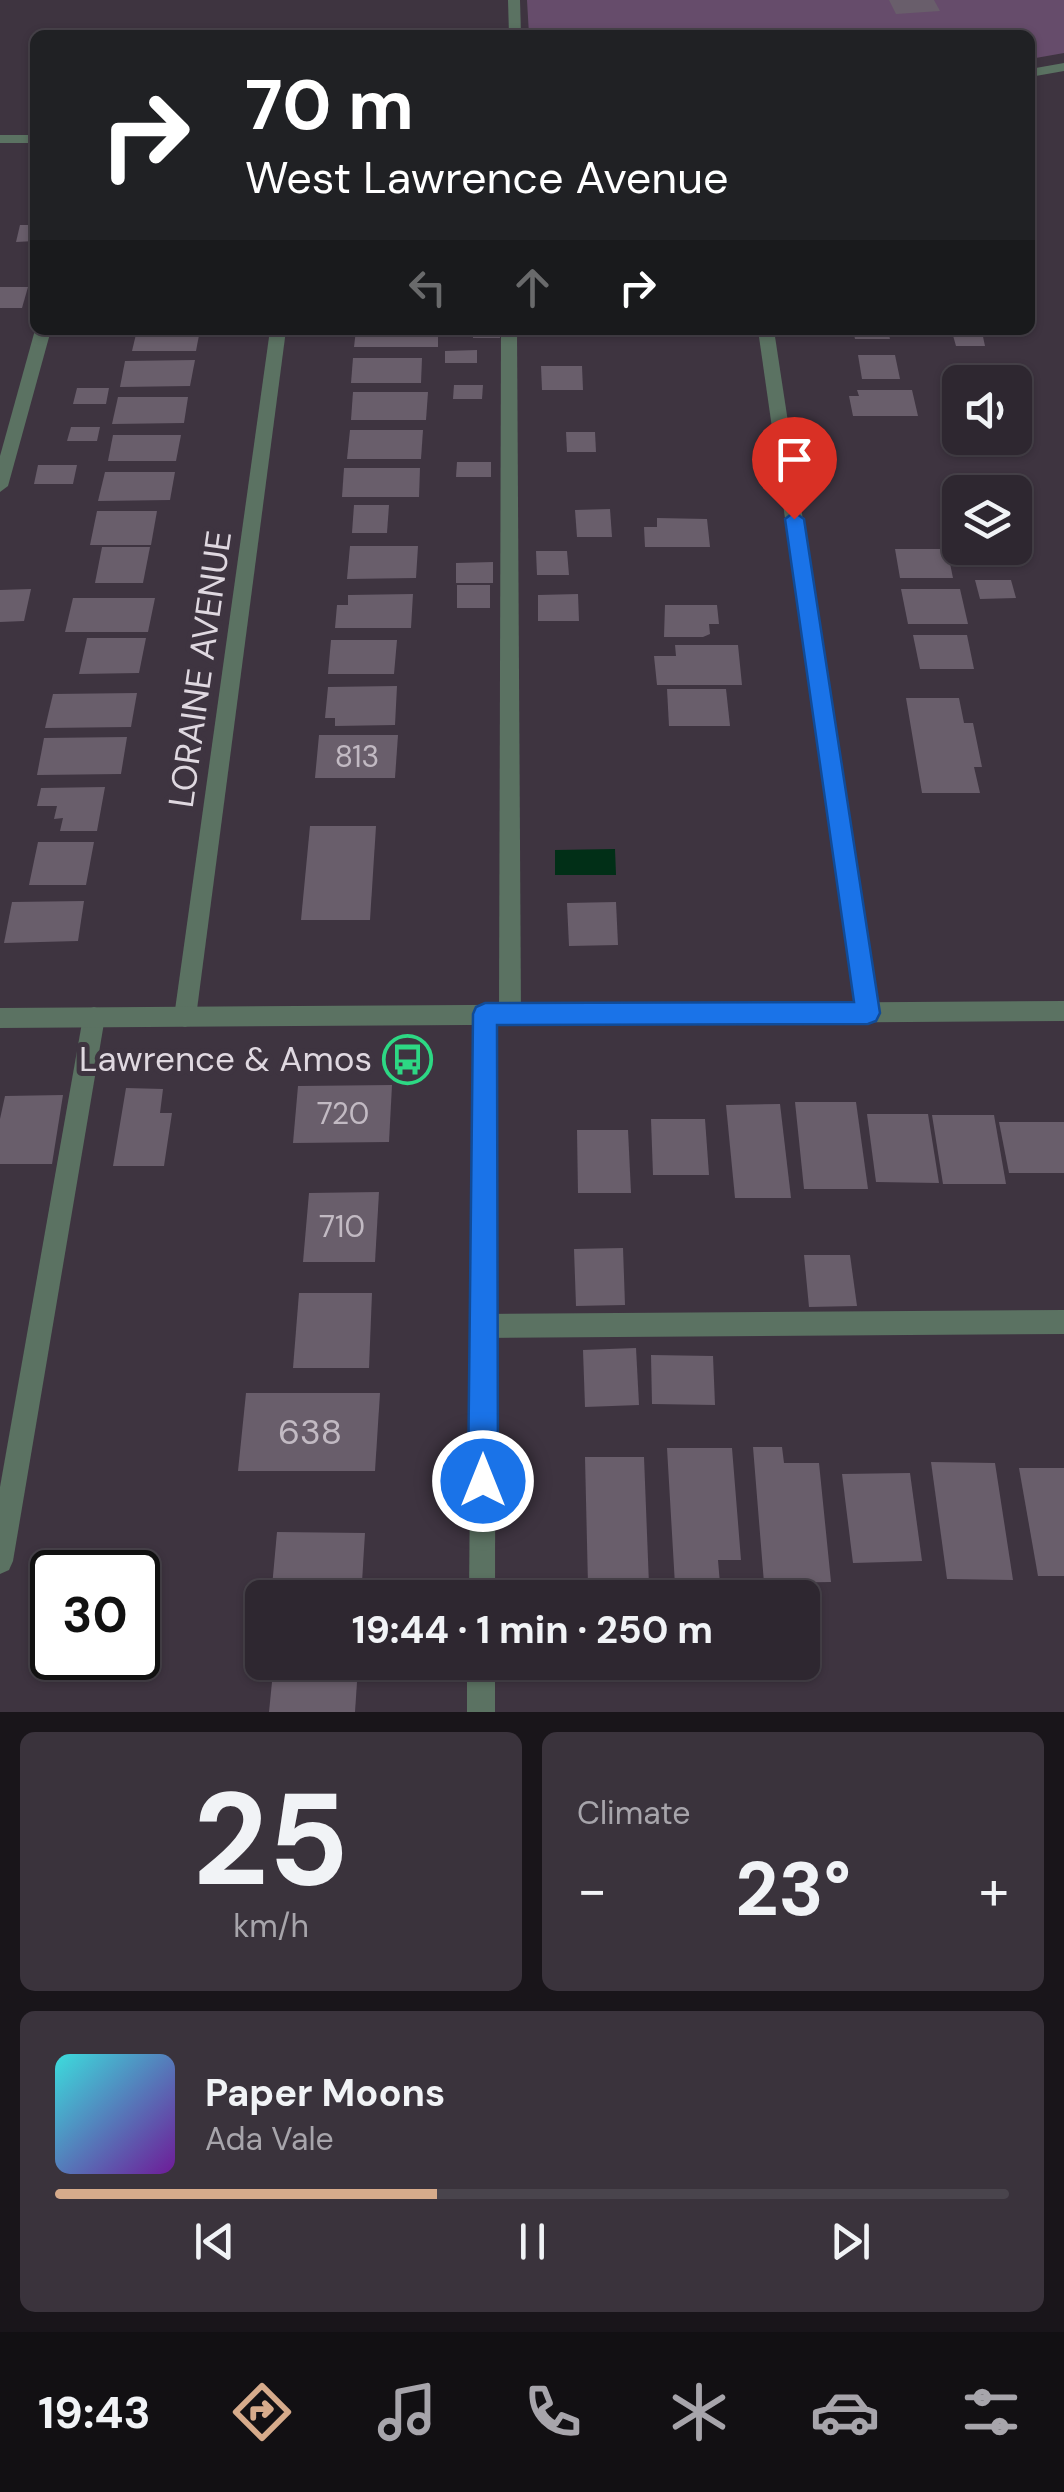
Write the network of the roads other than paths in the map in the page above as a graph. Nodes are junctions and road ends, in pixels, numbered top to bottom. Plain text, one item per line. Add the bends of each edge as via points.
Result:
1 (514, 0) edge
2 (515, 30) edge
3 (1064, 67) edge
4 (1035, 72) edge
5 (30, 139) edge
6 (0, 140) edge
7 (43, 335) edge
8 (277, 335) edge
9 (509, 335) edge
10 (767, 335) edge
11 (0, 486) edge
12 (1064, 1011) edge
13 (868, 1013) junction
14 (485, 1014) junction
15 (510, 1015) junction
16 (94, 1017) junction
17 (185, 1017) junction
18 (0, 1018) edge
19 (1064, 1322) edge
20 (484, 1326) junction
21 (0, 1560) edge
22 (482, 1580) edge
23 (481, 1680) edge
24 (481, 1712) edge

1 - 2 street
3 - 4 street
5 - 6 street
7 - 11 street
8 - 17 street, LORAINE AVENUE
9 - 15 street
10 - 13 street
12 - 13 street
13 - 15 street
14 - 15 street
14 - 17 street
14 - 20 street
16 - 17 street
16 - 18 street
16 - 21 street
19 - 20 street
20 - 22 street
23 - 24 street

